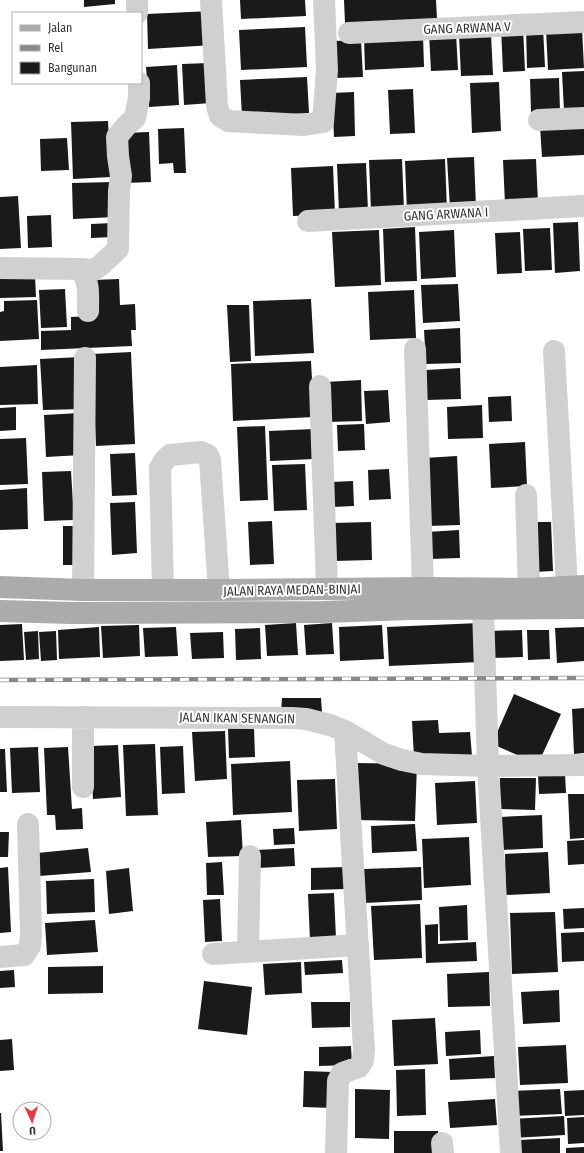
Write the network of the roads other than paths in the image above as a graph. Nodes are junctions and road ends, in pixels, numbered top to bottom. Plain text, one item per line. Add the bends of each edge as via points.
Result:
1 (137, 0) edge
2 (211, 0) edge
3 (324, 0) edge
4 (137, 12) edge
5 (584, 22) edge
6 (349, 33) dead end
7 (139, 84) edge
8 (584, 118) edge
9 (539, 120) dead end
10 (584, 206) edge
11 (308, 222) dead end
12 (0, 268) edge
13 (80, 269) junction
14 (88, 311) dead end
15 (415, 349) dead end
16 (554, 351) dead end
17 (85, 358) dead end
18 (320, 386) dead end
19 (526, 495) dead end
20 (576, 586) edge
21 (0, 587) edge
22 (327, 589) junction
23 (529, 589) junction
24 (83, 590) junction
25 (163, 590) junction
26 (219, 590) junction
27 (413, 595) junction
28 (584, 608) edge
29 (483, 609) junction
30 (0, 612) edge
31 (0, 717) edge
32 (83, 717) junction
33 (345, 731) junction
34 (584, 765) edge
35 (488, 766) junction
36 (83, 787) dead end
37 (28, 824) dead end
38 (250, 856) dead end
39 (358, 945) junction
40 (248, 952) junction
41 (213, 954) dead end
42 (0, 957) edge
43 (336, 1153) edge
44 (511, 1153) edge

1 - 4 street
2 - 3 street via 217,106 220,116 228,121 304,124 323,122 326,70
5 - 6 street, GANG ARWANA V
7 - 13 street via 135,118 117,137 121,176 118,249 94,270
8 - 9 street
10 - 11 street, GANG ARWANA I
12 - 13 street
13 - 14 street via 88,284
15 - 27 street
16 - 20 street
17 - 24 street
18 - 22 street
19 - 23 street
20 - 23 main road, JALAN RAYA MEDAN-BINJAI
21 - 24 main road, JALAN RAYA MEDAN-BINJAI
22 - 26 main road, JALAN RAYA MEDAN-BINJAI
22 - 27 main road, JALAN RAYA MEDAN-BINJAI
23 - 27 main road, JALAN RAYA MEDAN-BINJAI
24 - 25 main road, JALAN RAYA MEDAN-BINJAI
25 - 26 main road, JALAN RAYA MEDAN-BINJAI
25 - 26 street via 160,468 170,454 201,452 208,455 210,460
27 - 29 main road, JALAN RAYA MEDAN-BINJAI
27 - 30 main road, JALAN RAYA MEDAN-BINJAI via 323,612
28 - 29 main road, JALAN RAYA MEDAN-BINJAI
29 - 35 street
31 - 32 street, JALAN IKAN SENANGIN
32 - 33 street, JALAN IKAN SENANGIN via 292,718 330,725
32 - 36 street
33 - 35 street, JALAN IKAN SENANGIN via 384,754 402,760 422,764
33 - 39 street
34 - 35 street, JALAN IKAN SENANGIN
35 - 44 street
37 - 42 street via 30,946 24,955
38 - 40 street
39 - 40 street
39 - 43 street via 363,1060 359,1067 342,1073 338,1081
40 - 41 street

